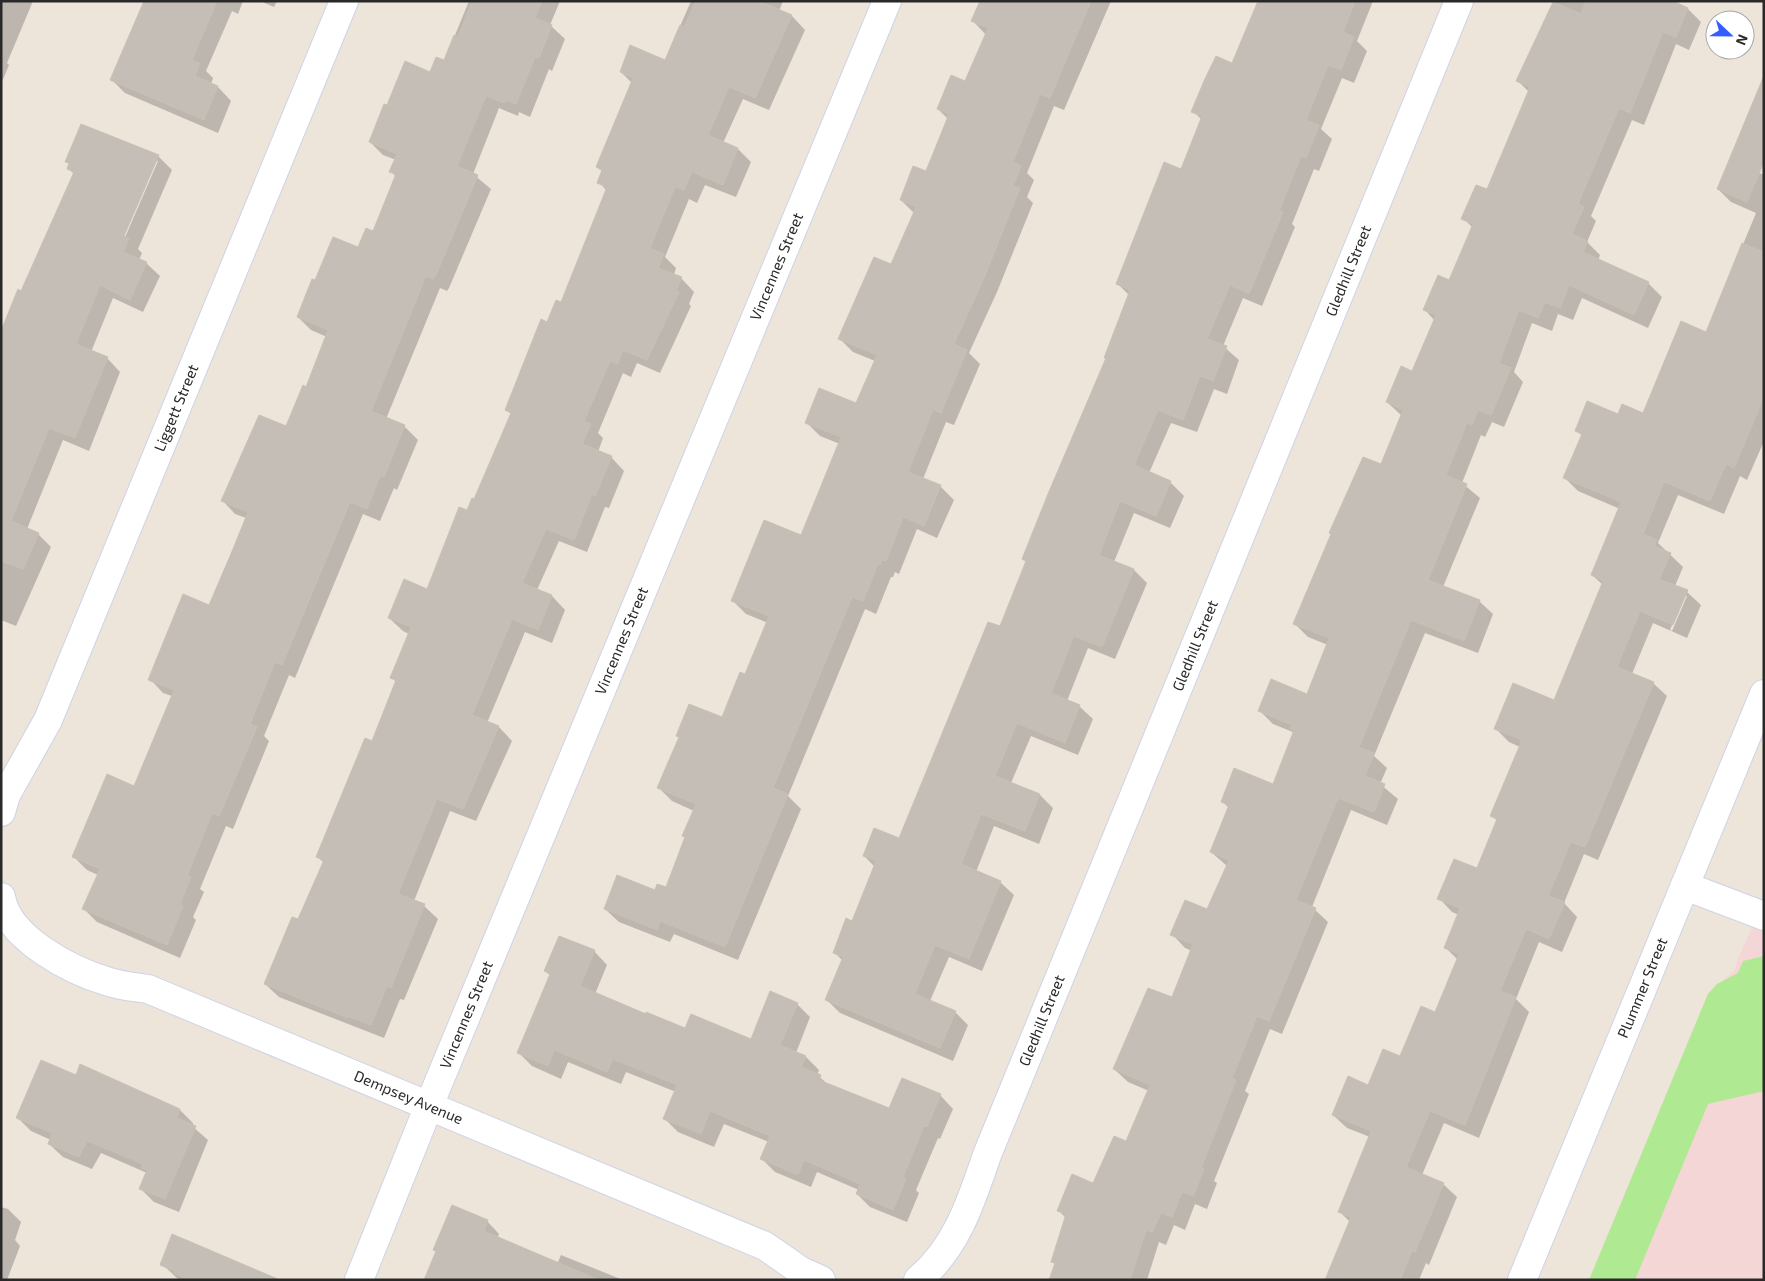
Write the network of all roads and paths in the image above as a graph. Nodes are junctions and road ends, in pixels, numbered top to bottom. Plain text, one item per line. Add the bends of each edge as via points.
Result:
1 (344, 1) edge
2 (887, 1) edge
3 (1460, 1) edge
4 (1764, 694) edge
5 (1, 812) edge
6 (1685, 886) junction
7 (2, 904) edge
8 (1764, 916) edge
9 (428, 1108) junction
10 (359, 1280) edge
11 (821, 1280) edge
12 (918, 1280) edge
13 (1522, 1280) edge

1 - 5 street, Liggett Street via 48,720 6,795
2 - 9 street, Vincennes Street
3 - 12 street, Gledhill Street via 990,1146 958,1233 934,1266
4 - 6 street, Plummer Street
6 - 8 street
6 - 13 street, Plummer Street
7 - 9 street, Dempsey Avenue via 20,933 69,966 110,982 148,989
9 - 10 street, Vincennes Street
9 - 11 street, Dempsey Avenue via 765,1246 801,1271

